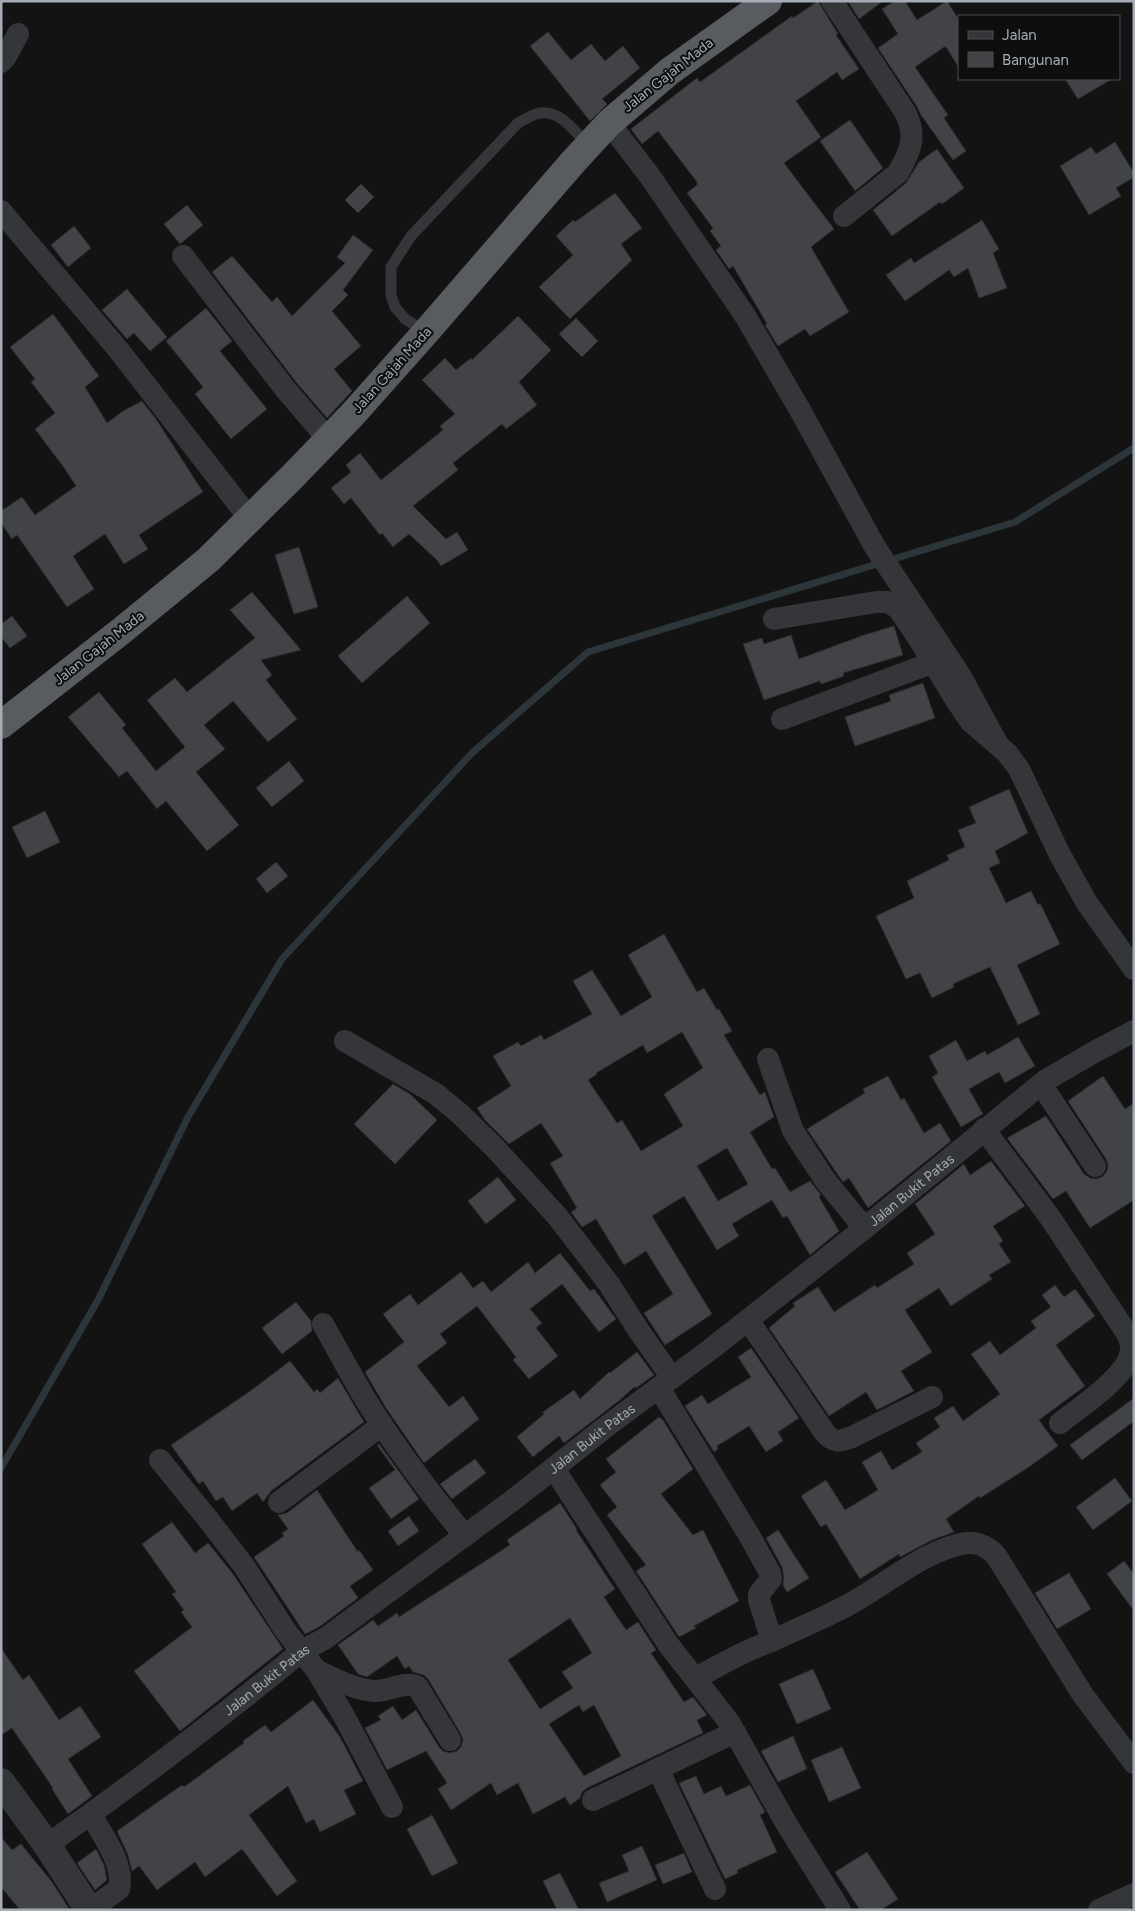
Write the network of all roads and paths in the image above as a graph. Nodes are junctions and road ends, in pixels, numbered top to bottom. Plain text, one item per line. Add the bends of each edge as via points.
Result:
1 (832, 1) edge
2 (756, 5) edge
3 (18, 34) dead end
4 (1, 62) edge
5 (609, 123) junction
6 (588, 145) junction
7 (1, 211) edge
8 (844, 216) dead end
9 (183, 256) dead end
10 (426, 332) junction
11 (328, 439) junction
12 (250, 519) junction
13 (774, 619) dead end
14 (934, 662) junction
15 (782, 719) dead end
16 (1, 725) edge
17 (998, 745) junction
18 (1134, 969) edge
19 (1134, 1031) edge
20 (345, 1041) dead end
21 (768, 1059) dead end
22 (1041, 1084) junction
23 (984, 1129) junction
24 (1095, 1166) dead end
25 (866, 1227) junction
26 (748, 1320) junction
27 (1124, 1320) edge
28 (323, 1324) dead end
29 (665, 1383) junction
30 (932, 1397) dead end
31 (1060, 1423) dead end
32 (382, 1425) junction
33 (160, 1460) dead end
34 (554, 1469) junction
35 (279, 1502) dead end
36 (465, 1536) junction
37 (772, 1641) junction
38 (302, 1652) junction
39 (317, 1671) junction
40 (696, 1678) junction
41 (735, 1732) junction
42 (450, 1740) dead end
43 (1134, 1763) edge
44 (658, 1769) junction
45 (1, 1782) edge
46 (593, 1800) dead end
47 (392, 1807) dead end
48 (91, 1815) junction
49 (47, 1845) junction
50 (715, 1889) dead end
51 (1134, 1894) edge
52 (89, 1910) edge
53 (840, 1910) edge
54 (1099, 1910) edge

1 - 8 street via 905,112 912,134 898,173
2 - 5 highway, Jalan Gajah Mada
3 - 4 street
5 - 6 highway, Jalan Gajah Mada
5 - 17 street via 649,175 744,314 875,547 960,675
6 - 10 highway, Jalan Gajah Mada
6 - 10 lane via 554,114 537,114 518,123 411,236 391,267 391,295 395,308 405,319
7 - 12 street via 117,348
9 - 11 street
10 - 11 highway, Jalan Gajah Mada
11 - 12 highway, Jalan Gajah Mada
12 - 16 highway, Jalan Gajah Mada via 208,560 154,605
13 - 14 street via 842,606 888,602 898,608
14 - 15 street
14 - 17 street via 971,722
17 - 18 street via 1019,769 1087,903
19 - 22 street, Jalan Bukit Patas
20 - 29 street via 436,1094 495,1148 557,1216 609,1284 639,1331
21 - 25 street via 792,1131 825,1180
22 - 23 street, Jalan Bukit Patas
22 - 24 street
23 - 25 street, Jalan Bukit Patas
23 - 27 street
25 - 26 street, Jalan Bukit Patas
26 - 29 street, Jalan Bukit Patas
26 - 30 street via 832,1440 852,1437
27 - 31 street via 1131,1343 1129,1359 1117,1376
28 - 32 street
29 - 34 street, Jalan Bukit Patas
29 - 37 street via 770,1573 771,1579 758,1600
32 - 35 street
32 - 36 street
33 - 38 street via 244,1566
34 - 36 street, Jalan Bukit Patas
34 - 40 street via 668,1644
36 - 38 street, Jalan Bukit Patas via 326,1638
37 - 40 street
37 - 43 street via 850,1604 932,1555 962,1544 987,1547 997,1557 1083,1695
38 - 39 street
38 - 48 street, Jalan Bukit Patas
39 - 42 street via 374,1691 414,1685 425,1697
39 - 47 street
40 - 41 street
41 - 44 street
41 - 53 street
44 - 46 street
44 - 50 street
45 - 49 street
48 - 49 street, Jalan Bukit Patas
48 - 52 street via 121,1879 119,1890
49 - 52 street
51 - 54 street

